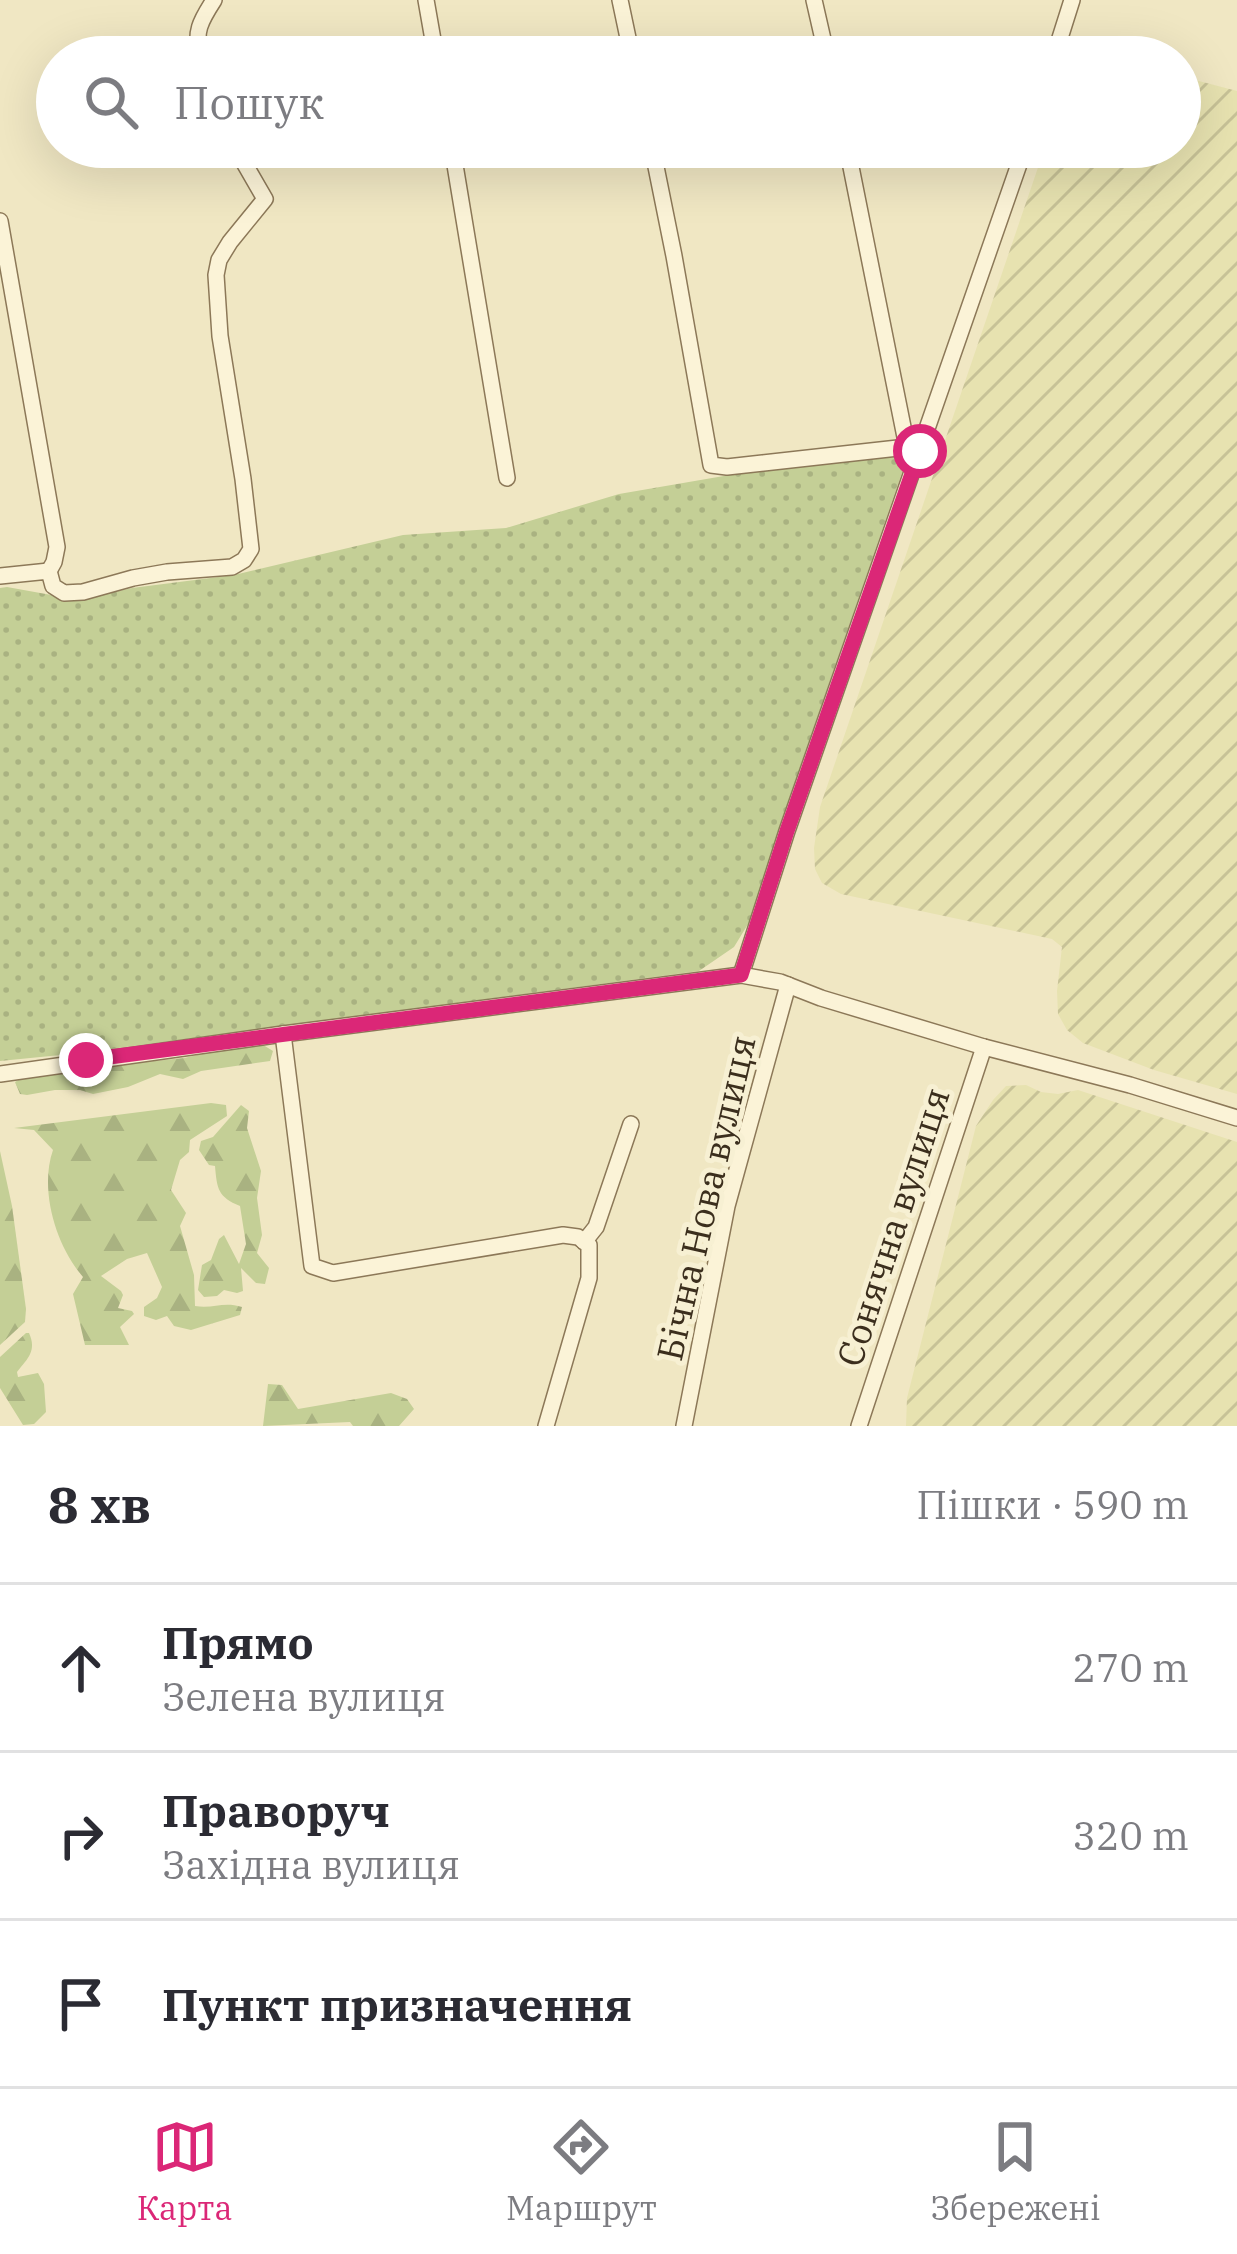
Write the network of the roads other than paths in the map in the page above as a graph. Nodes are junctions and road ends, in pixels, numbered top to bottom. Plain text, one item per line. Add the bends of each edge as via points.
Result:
1 (214, 0) edge
2 (426, 0) edge
3 (620, 0) edge
4 (814, 0) edge
5 (1072, 0) edge
6 (197, 36) edge
7 (432, 36) edge
8 (628, 36) edge
9 (822, 36) edge
10 (1061, 36) edge
11 (247, 168) edge
12 (455, 168) edge
13 (656, 168) edge
14 (852, 168) edge
15 (1016, 168) edge
16 (0, 221) edge
17 (914, 449) junction
18 (507, 478) dead end
19 (49, 571) junction
20 (0, 576) edge
21 (741, 975) junction
22 (788, 985) junction
23 (283, 1034) junction
24 (984, 1047) junction
25 (0, 1074) edge
26 (1237, 1118) edge
27 (631, 1124) dead end
28 (584, 1242) junction
29 (546, 1426) edge
30 (684, 1426) edge
31 (859, 1426) edge

1 - 6 street
2 - 7 street
3 - 8 street
4 - 9 street
5 - 10 street
11 - 19 street via 265,199 216,274 250,549 232,567 83,592 53,586
12 - 18 street
13 - 17 street via 711,464
14 - 17 street
15 - 17 street
16 - 19 street via 57,548
17 - 21 street
19 - 20 street
21 - 22 street
21 - 23 street
22 - 24 street
22 - 30 street, Бічна Нова вулиця via 728,1206
23 - 25 street
23 - 28 street via 312,1266 334,1273 563,1235
24 - 26 street
24 - 31 street, Сонячна вулиця
27 - 28 street
28 - 29 street via 589,1278

